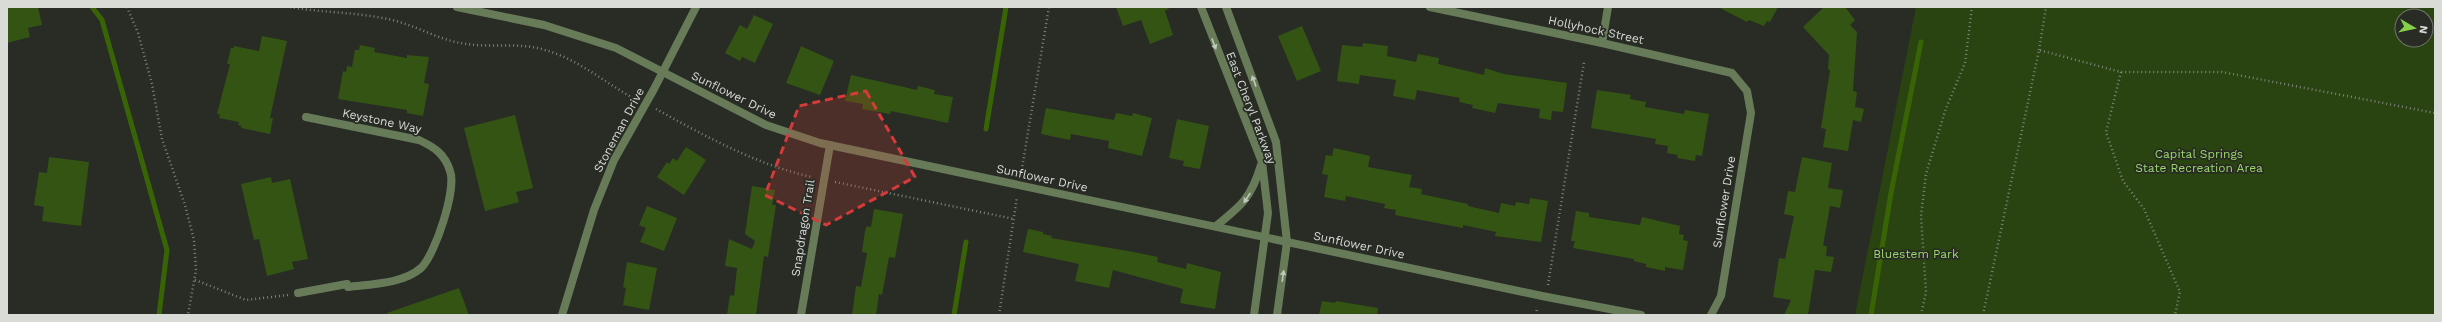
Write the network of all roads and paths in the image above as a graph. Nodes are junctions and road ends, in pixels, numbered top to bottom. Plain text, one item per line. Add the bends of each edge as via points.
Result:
1 (127, 7) edge
2 (290, 7) edge
3 (457, 7) edge
4 (696, 7) edge
5 (1049, 7) edge
6 (1200, 7) edge
7 (1226, 7) edge
8 (1430, 7) edge
9 (1608, 7) edge
10 (1972, 7) edge
11 (2046, 7) edge
12 (1602, 43) junction
13 (2038, 50) junction
14 (1584, 62) dead end
15 (663, 72) junction
16 (2122, 72) junction
17 (1747, 91) joint
18 (633, 98) dead end
19 (655, 109) dead end
20 (2435, 113) edge
21 (306, 117) dead end
22 (830, 145) junction
23 (1262, 162) junction
24 (801, 175) dead end
25 (1021, 178) dead end
26 (845, 184) dead end
27 (1018, 193) dead end
28 (1014, 220) junction
29 (1216, 226) junction
30 (1265, 237) junction
31 (1287, 242) junction
32 (195, 280) junction
33 (1548, 286) dead end
34 (298, 293) joint
35 (1538, 305) dead end
36 (188, 315) edge
37 (562, 315) edge
38 (801, 315) edge
39 (999, 315) edge
40 (1254, 315) edge
41 (1277, 315) edge
42 (1536, 315) edge
43 (1642, 315) edge
44 (1711, 315) edge
45 (1921, 315) edge
46 (1983, 315) edge
47 (2175, 315) edge

1 - 32 path via 138,33 152,84 162,139 190,223 196,255
2 - 18 path via 378,17 411,25 450,41 467,44 544,49 575,62
3 - 15 street, Sunflower Drive via 544,25 616,48
4 - 15 street, Stoneman Drive
5 - 25 path
6 -> 23 street, East Cheryl Parkway
31 -> 7 street, East Cheryl Parkway via 1276,142
8 - 12 street, Hollyhock Street
9 - 12 street
10 - 45 path via 1965,63 1944,111 1926,174 1921,216 1926,292
11 - 13 path
12 - 17 street, Hollyhock Street via 1732,73
13 - 16 path
13 - 46 path
14 - 33 path
15 - 22 street, Sunflower Drive via 766,125
15 - 37 street, Stoneman Drive via 614,160 594,210
16 - 20 path via 2222,72
16 - 47 path via 2106,132 2123,181 2144,209 2180,292
17 - 44 street, Sunflower Drive via 1751,113 1721,296
19 - 24 path via 721,144
21 - 34 street, Keystone Way via 419,140 434,147 445,158 451,172 451,190 429,258 420,269 405,277
22 - 29 street, Sunflower Drive
22 - 38 street, Snapdragon Trail
23 -> 29 street via 1254,186 1242,205
23 - 30 street, East Cheryl Parkway via 1268,201
26 - 28 path
27 - 28 path
28 - 39 path
29 - 30 street, Sunflower Drive
30 - 31 street, Sunflower Drive
30 - 40 street, East Cheryl Parkway
41 -> 31 street, East Cheryl Parkway
31 - 43 street, Sunflower Drive
32 - 34 path via 246,300
32 - 36 path
35 - 42 path

